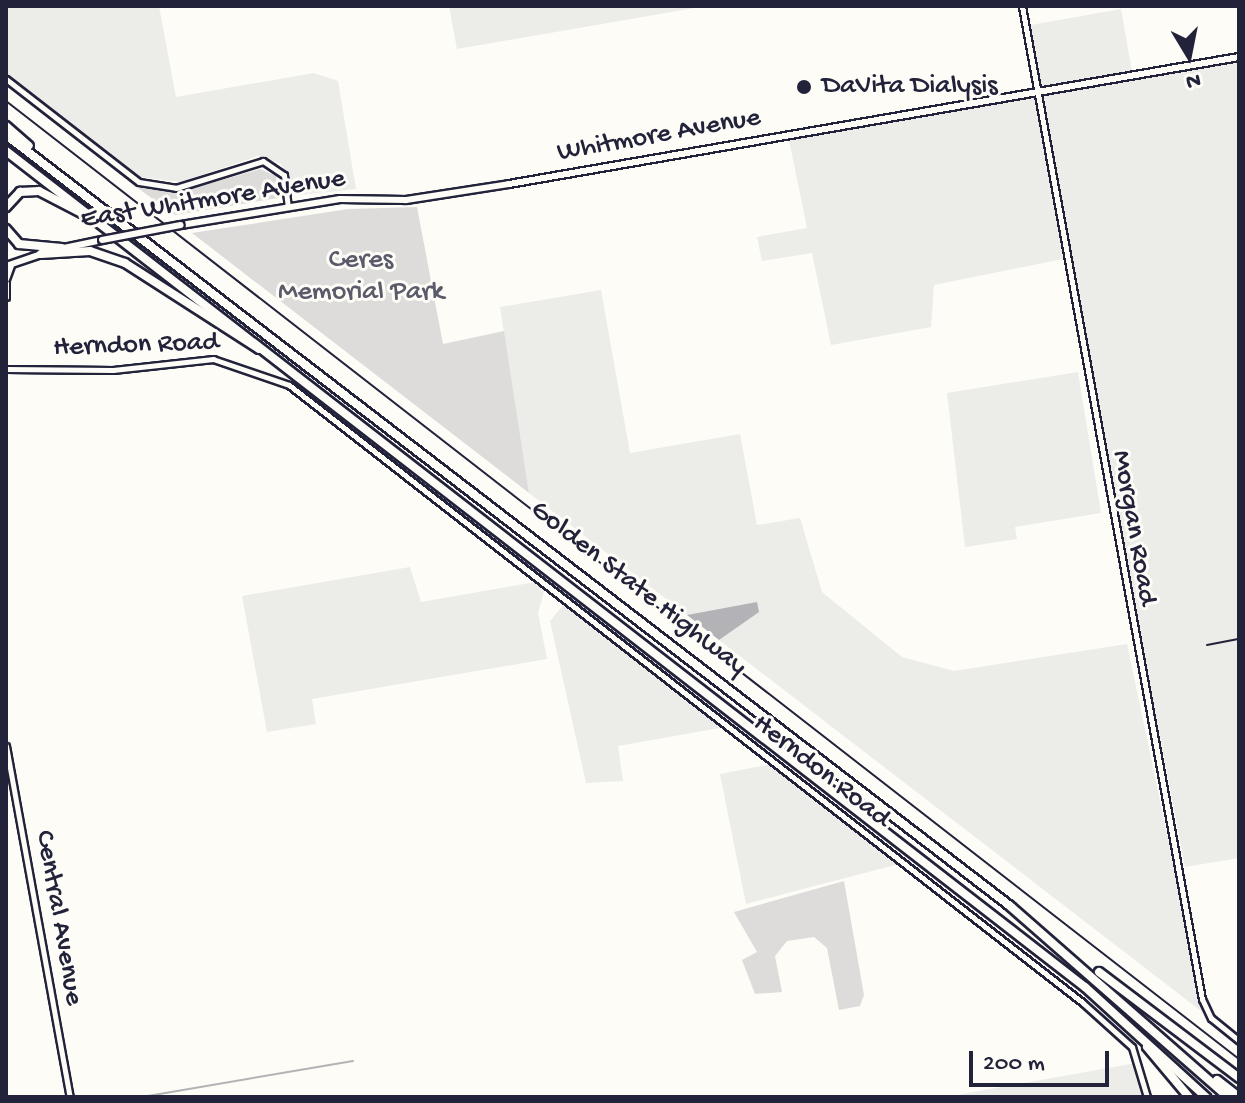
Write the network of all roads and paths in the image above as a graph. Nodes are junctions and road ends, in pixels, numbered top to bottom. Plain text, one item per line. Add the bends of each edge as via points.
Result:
1 (1022, 6) edge
2 (1239, 57) edge
3 (6, 79) edge
4 (1036, 92) junction
5 (6, 126) edge
6 (6, 135) edge
7 (6, 151) edge
8 (62, 175) junction
9 (478, 188) joint
10 (288, 206) junction
11 (6, 207) edge
12 (106, 225) junction
13 (6, 229) edge
14 (62, 248) junction
15 (41, 254) junction
16 (9, 266) edge
17 (6, 281) edge
18 (6, 297) edge
19 (6, 369) edge
20 (297, 373) junction
21 (6, 746) edge
22 (1065, 949) junction
23 (1132, 1027) junction
24 (1239, 1041) edge
25 (1177, 1049) junction
26 (1239, 1078) edge
27 (70, 1097) edge
28 (1147, 1097) edge
29 (1189, 1097) edge
30 (1206, 1097) edge
31 (1228, 1097) edge
32 (1239, 1097) edge

1 - 4 street, Morgan Road
2 - 4 main road
3 - 10 street via 139,182 176,188 263,161 284,175
4 - 9 main road, Whitmore Avenue
4 - 24 street, Morgan Road via 1202,999 1211,1018
5 - 8 highway
6 - 8 highway, Golden State Highway
7 - 12 highway, Golden State Highway
8 - 22 highway, Golden State Highway
9 - 10 main road, East Whitmore Avenue
10 - 14 main road, East Whitmore Avenue, bridge
11 - 12 highway via 20,192 39,191
12 - 20 highway, Golden State Highway
13 - 14 highway via 19,244
14 - 15 main road, East Whitmore Avenue
15 - 16 main road, East Whitmore Avenue
15 - 20 highway via 90,251 125,263
16 - 17 street
17 - 18 street
19 - 28 street, Herndon Road via 122,369 213,359 289,385 1083,1003 1132,1047
20 - 23 highway, Golden State Highway
21 - 27 street, Central Avenue
22 - 25 highway, Golden State Highway
22 - 26 highway
23 - 29 highway
23 - 30 highway, Golden State Highway
25 - 31 highway, Golden State Highway
25 - 32 highway

